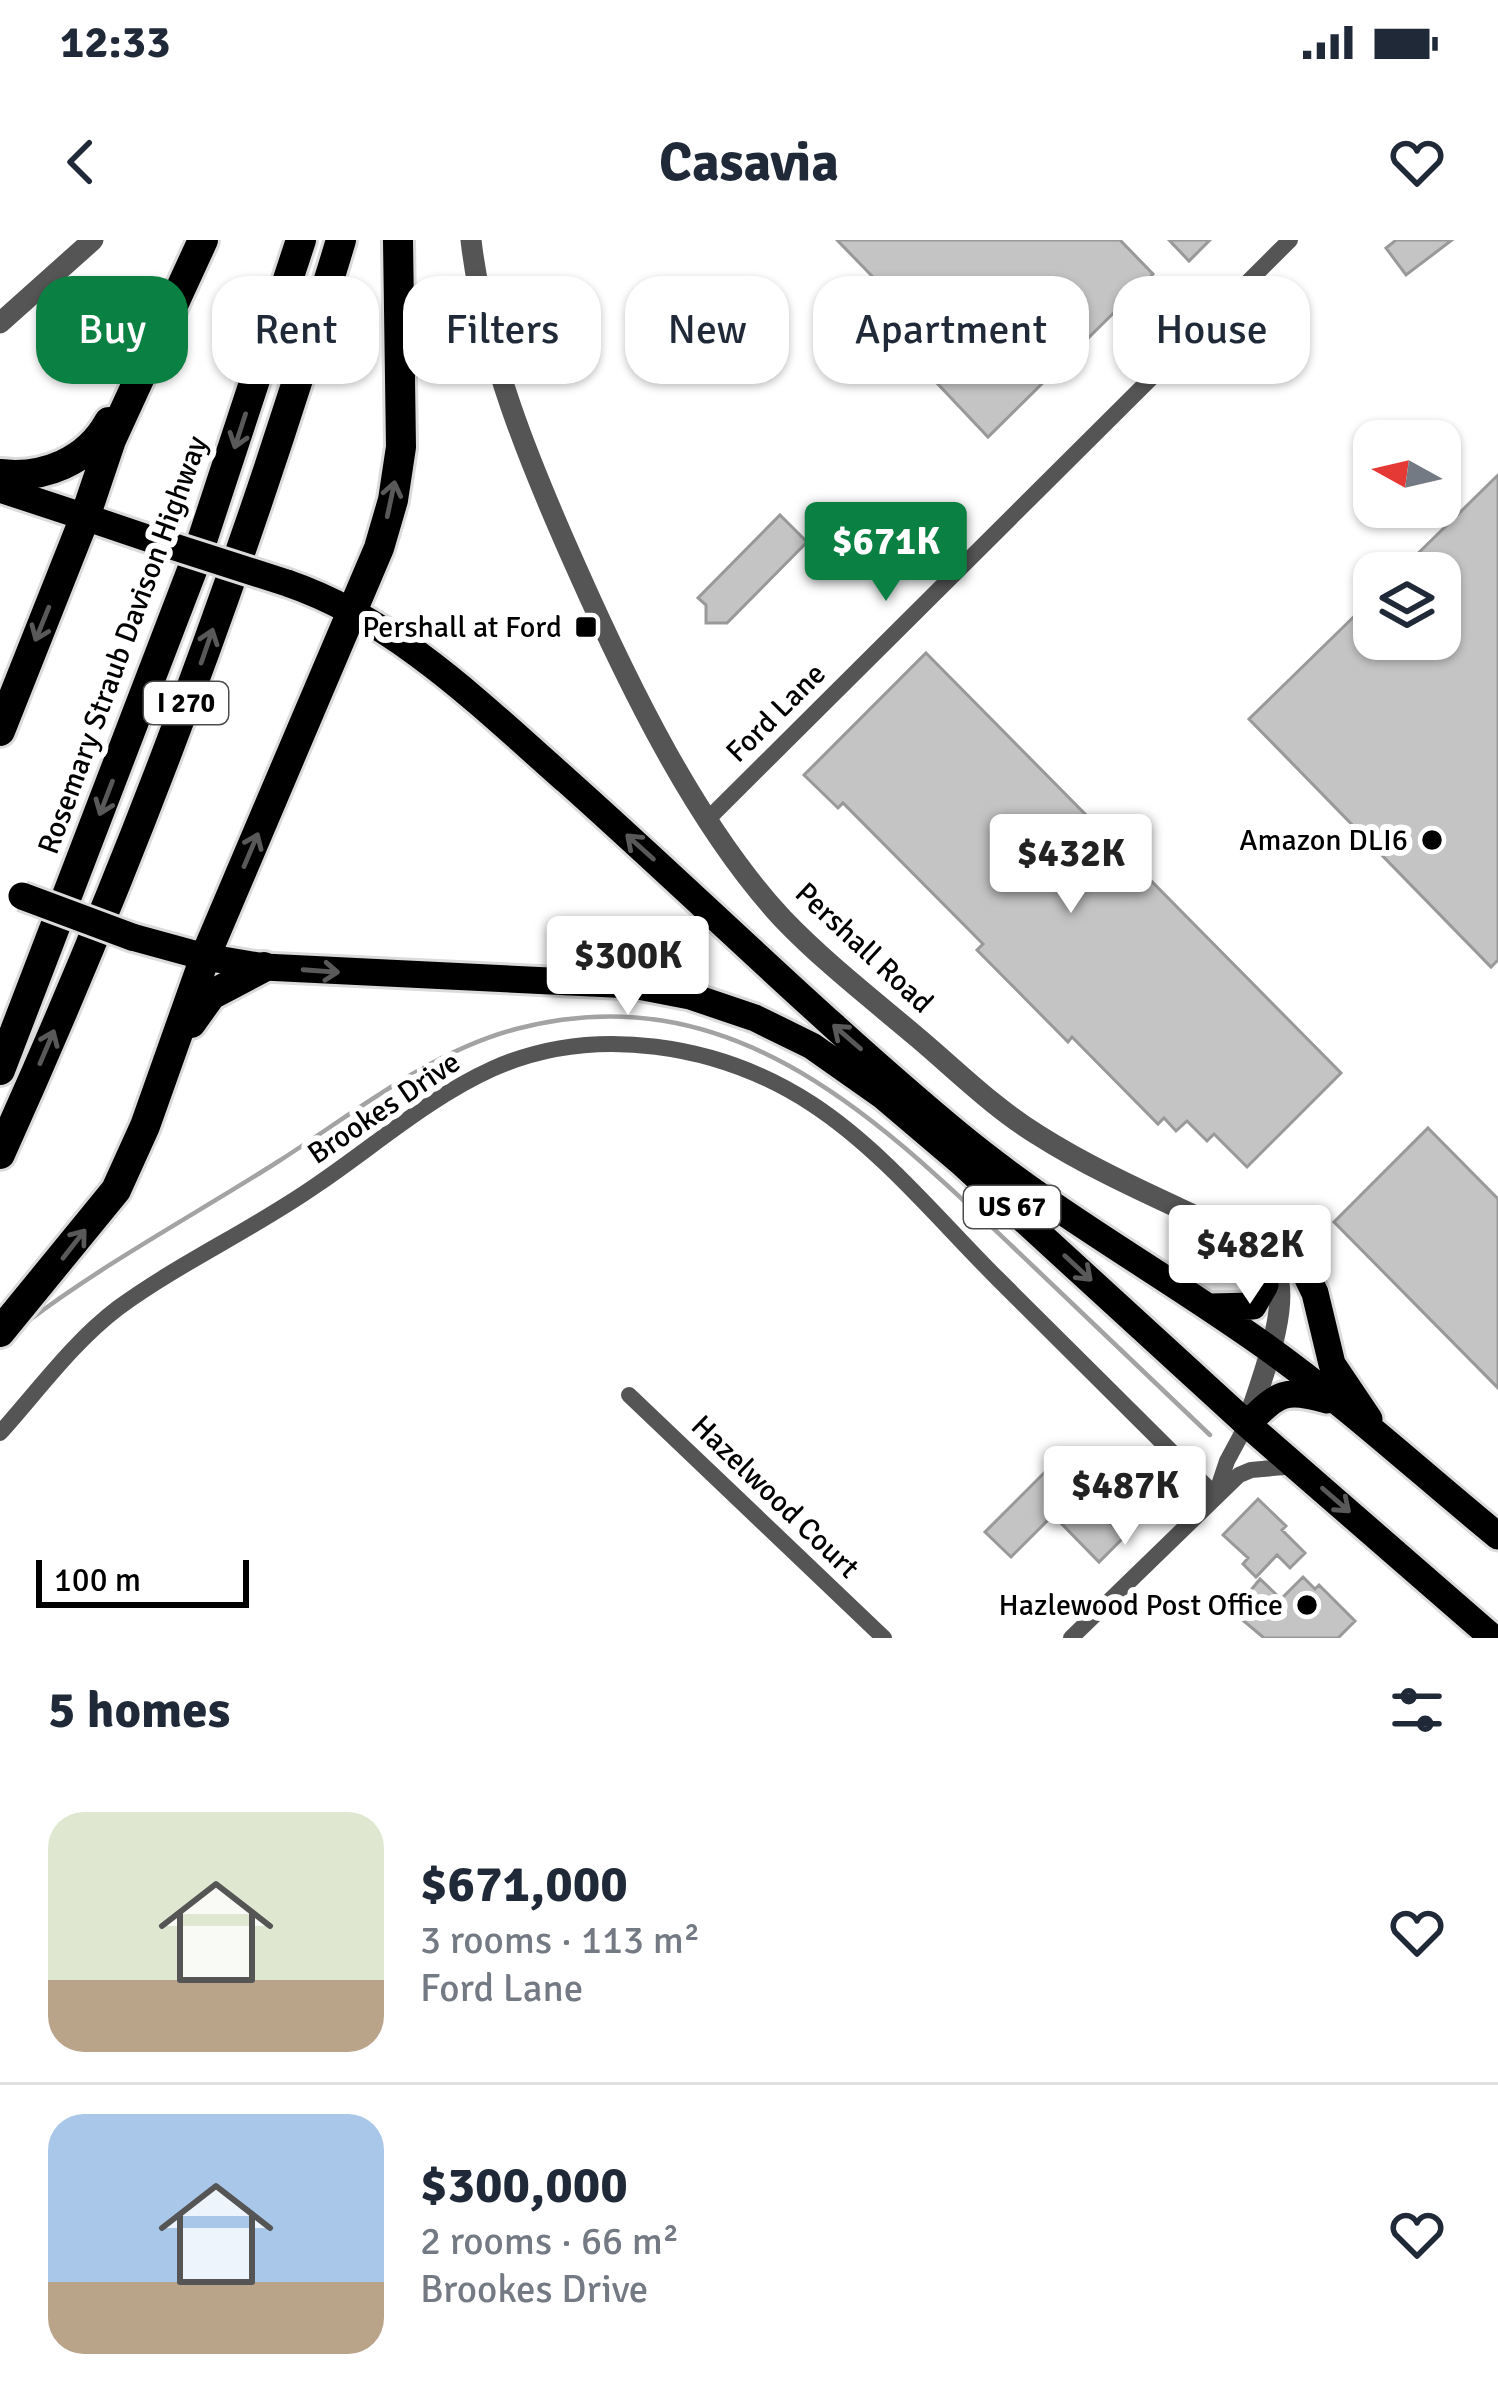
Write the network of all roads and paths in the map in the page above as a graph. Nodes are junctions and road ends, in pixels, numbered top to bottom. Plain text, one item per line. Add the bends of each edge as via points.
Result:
1 (93, 240) edge
2 (203, 240) edge
3 (302, 240) edge
4 (341, 240) edge
5 (398, 240) edge
6 (471, 240) edge
7 (1290, 240) edge
8 (186, 276) edge
9 (0, 323) edge
10 (131, 384) edge
11 (136, 384) edge
12 (0, 474) edge
13 (0, 489) edge
14 (85, 518) junction
15 (354, 610) junction
16 (0, 731) edge
17 (709, 818) junction
18 (11, 892) edge
19 (205, 957) junction
20 (264, 967) junction
21 (167, 1065) junction
22 (0, 1070) edge
23 (0, 1154) edge
24 (1240, 1237) junction
25 (1263, 1256) junction
26 (1207, 1306) junction
27 (0, 1332) edge
28 (1269, 1349) junction
29 (629, 1395) dead end
30 (1335, 1402) junction
31 (1247, 1424) junction
32 (0, 1433) edge
33 (1384, 1442) junction
34 (1297, 1466) junction
35 (1215, 1495) junction
36 (1498, 1536) edge
37 (884, 1638) edge
38 (1071, 1638) edge
39 (1493, 1638) edge

1 - 9 street
2 - 8 highway
3 -> 22 highway, Rosemary Straub Davison Highway / I 270 via 187,586
23 -> 4 highway, I 270 via 191,691
15 -> 5 highway via 393,500 400,447
6 - 17 street, Pershall Road via 492,340 548,503 610,640
7 - 17 street, Ford Lane
10 - 12 highway via 89,448 48,472
11 - 14 highway
13 - 14 main road, US 67
14 - 15 main road, US 67, bridge
14 -> 16 highway
19 -> 15 highway
26 -> 15 main road, US 67 via 996,1165 520,740
17 - 24 street, Pershall Road via 800,934 1000,1108 1066,1152
18 - 19 main road, US 67, bridge
19 - 20 main road, US 67
19 - 21 highway
20 - 21 highway via 211,995
20 -> 31 main road, US 67 via 633,985 755,1018 812,1046 901,1111
27 -> 21 highway via 116,1190
24 - 25 street, Pershall Road
24 - 33 main road via 1300,1262 1332,1364
25 - 26 main road via 1265,1285 1253,1306
25 - 28 street via 1280,1282
26 - 28 main road, US 67
28 - 30 main road, US 67
28 - 31 street
29 - 37 street, Hazelwood Court
30 - 31 main road via 1279,1395
30 - 33 main road, US 67
31 - 34 main road, US 67
31 - 35 street
32 - 35 street, Brookes Drive via 119,1308 292,1203 446,1095 493,1068 604,1042 714,1060 814,1106
33 - 36 main road, US 67
34 - 35 street via 1251,1470
34 -> 39 main road, US 67
35 - 38 street

